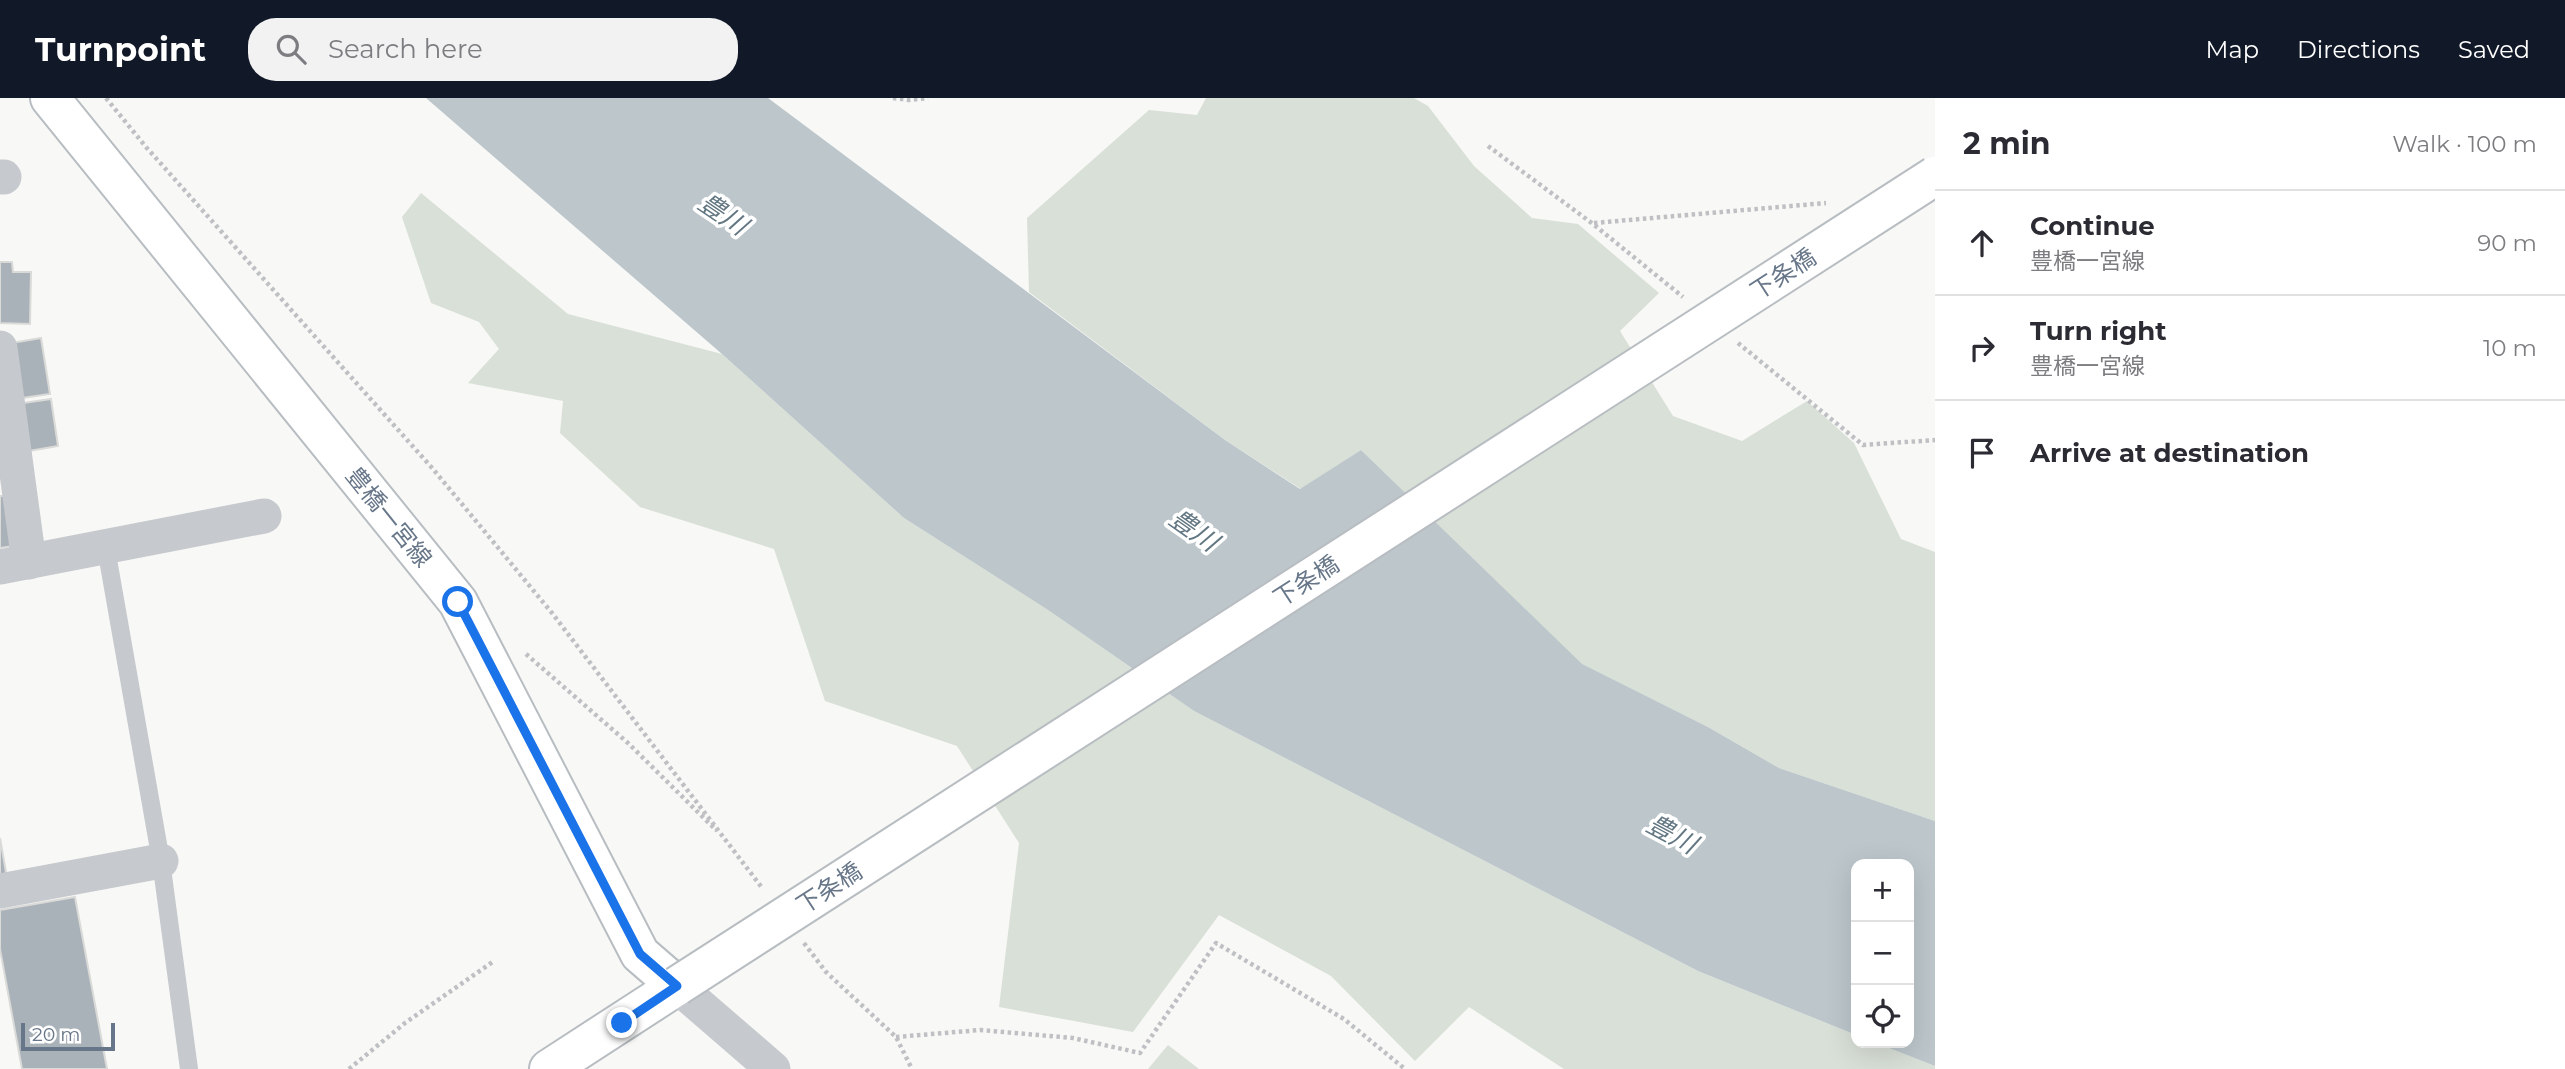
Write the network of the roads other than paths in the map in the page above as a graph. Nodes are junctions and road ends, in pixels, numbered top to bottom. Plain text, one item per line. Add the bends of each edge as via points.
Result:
1 (50, 98) edge
2 (1935, 176) edge
3 (0, 348) edge
4 (264, 516) dead end
5 (106, 548) junction
6 (14, 565) edge
7 (162, 861) junction
8 (0, 891) edge
9 (677, 986) junction
10 (189, 1069) edge
11 (549, 1069) edge
12 (773, 1069) edge

1 - 9 main road, 豊橋一宮線 via 458,602 640,954
2 - 9 main road, 下条橋, bridge
3 - 6 street
4 - 5 street
5 - 6 street
5 - 7 lane
7 - 8 street
7 - 10 lane
9 - 11 main road
9 - 12 street

